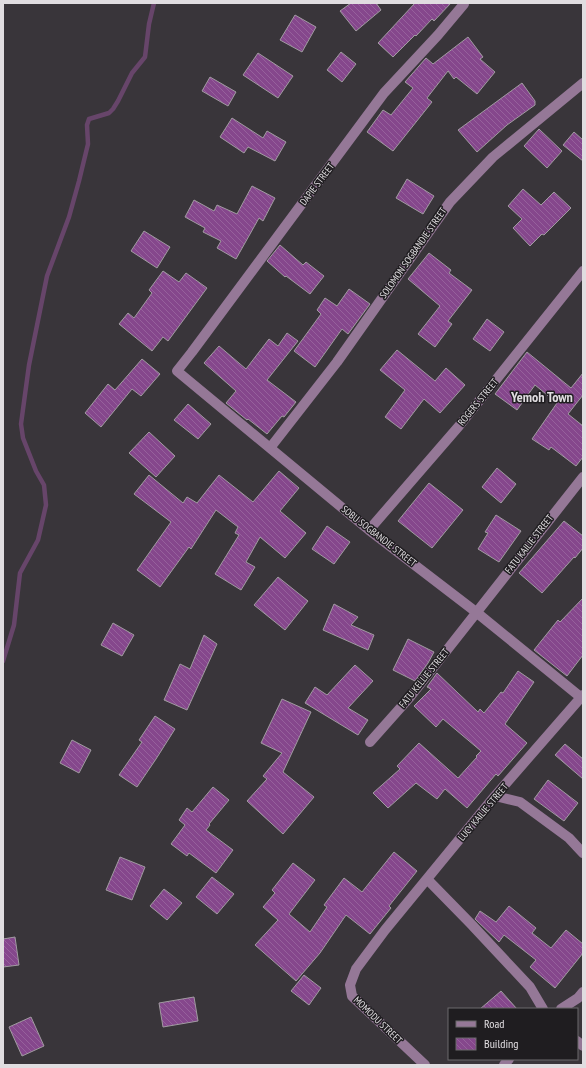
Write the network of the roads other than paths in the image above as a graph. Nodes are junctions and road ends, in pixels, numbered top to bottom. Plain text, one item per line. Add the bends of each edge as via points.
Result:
1 (464, 4) edge
2 (583, 82) edge
3 (583, 271) edge
4 (177, 371) joint
5 (270, 448) junction
6 (583, 477) edge
7 (369, 530) junction
8 (476, 612) junction
9 (582, 697) edge
10 (370, 742) dead end
11 (495, 796) junction
12 (583, 853) edge
13 (427, 879) junction
14 (384, 930) joint
15 (583, 992) edge
16 (542, 1008) edge
17 (563, 1008) edge
18 (424, 1065) edge

1 - 4 street, DAPIE STREET via 384,93
2 - 5 street, SOLOMON SOGBANDIE STREET via 493,158 450,202 337,362
3 - 7 street, ROGERS STREET via 459,426
4 - 5 street, SOBU SOGBANDIE STREET
5 - 7 street, SOBU SOGBANDIE STREET
6 - 8 street, FATU KAILIE STREET
7 - 8 street, SOBU SOGBANDIE STREET
8 - 9 street, SOBU SOGBANDIE STREET
8 - 10 street, FATU KELLIE STREET via 410,697
9 - 11 street, LUCY KAILIE STREET
11 - 12 street via 520,802 569,838
11 - 13 street, LUCY KAILIE STREET
13 - 14 street, LUCY KAILIE STREET
13 - 16 street via 524,982
14 - 18 street, MOMODU STREET via 356,969 350,985 352,996
15 - 17 street

